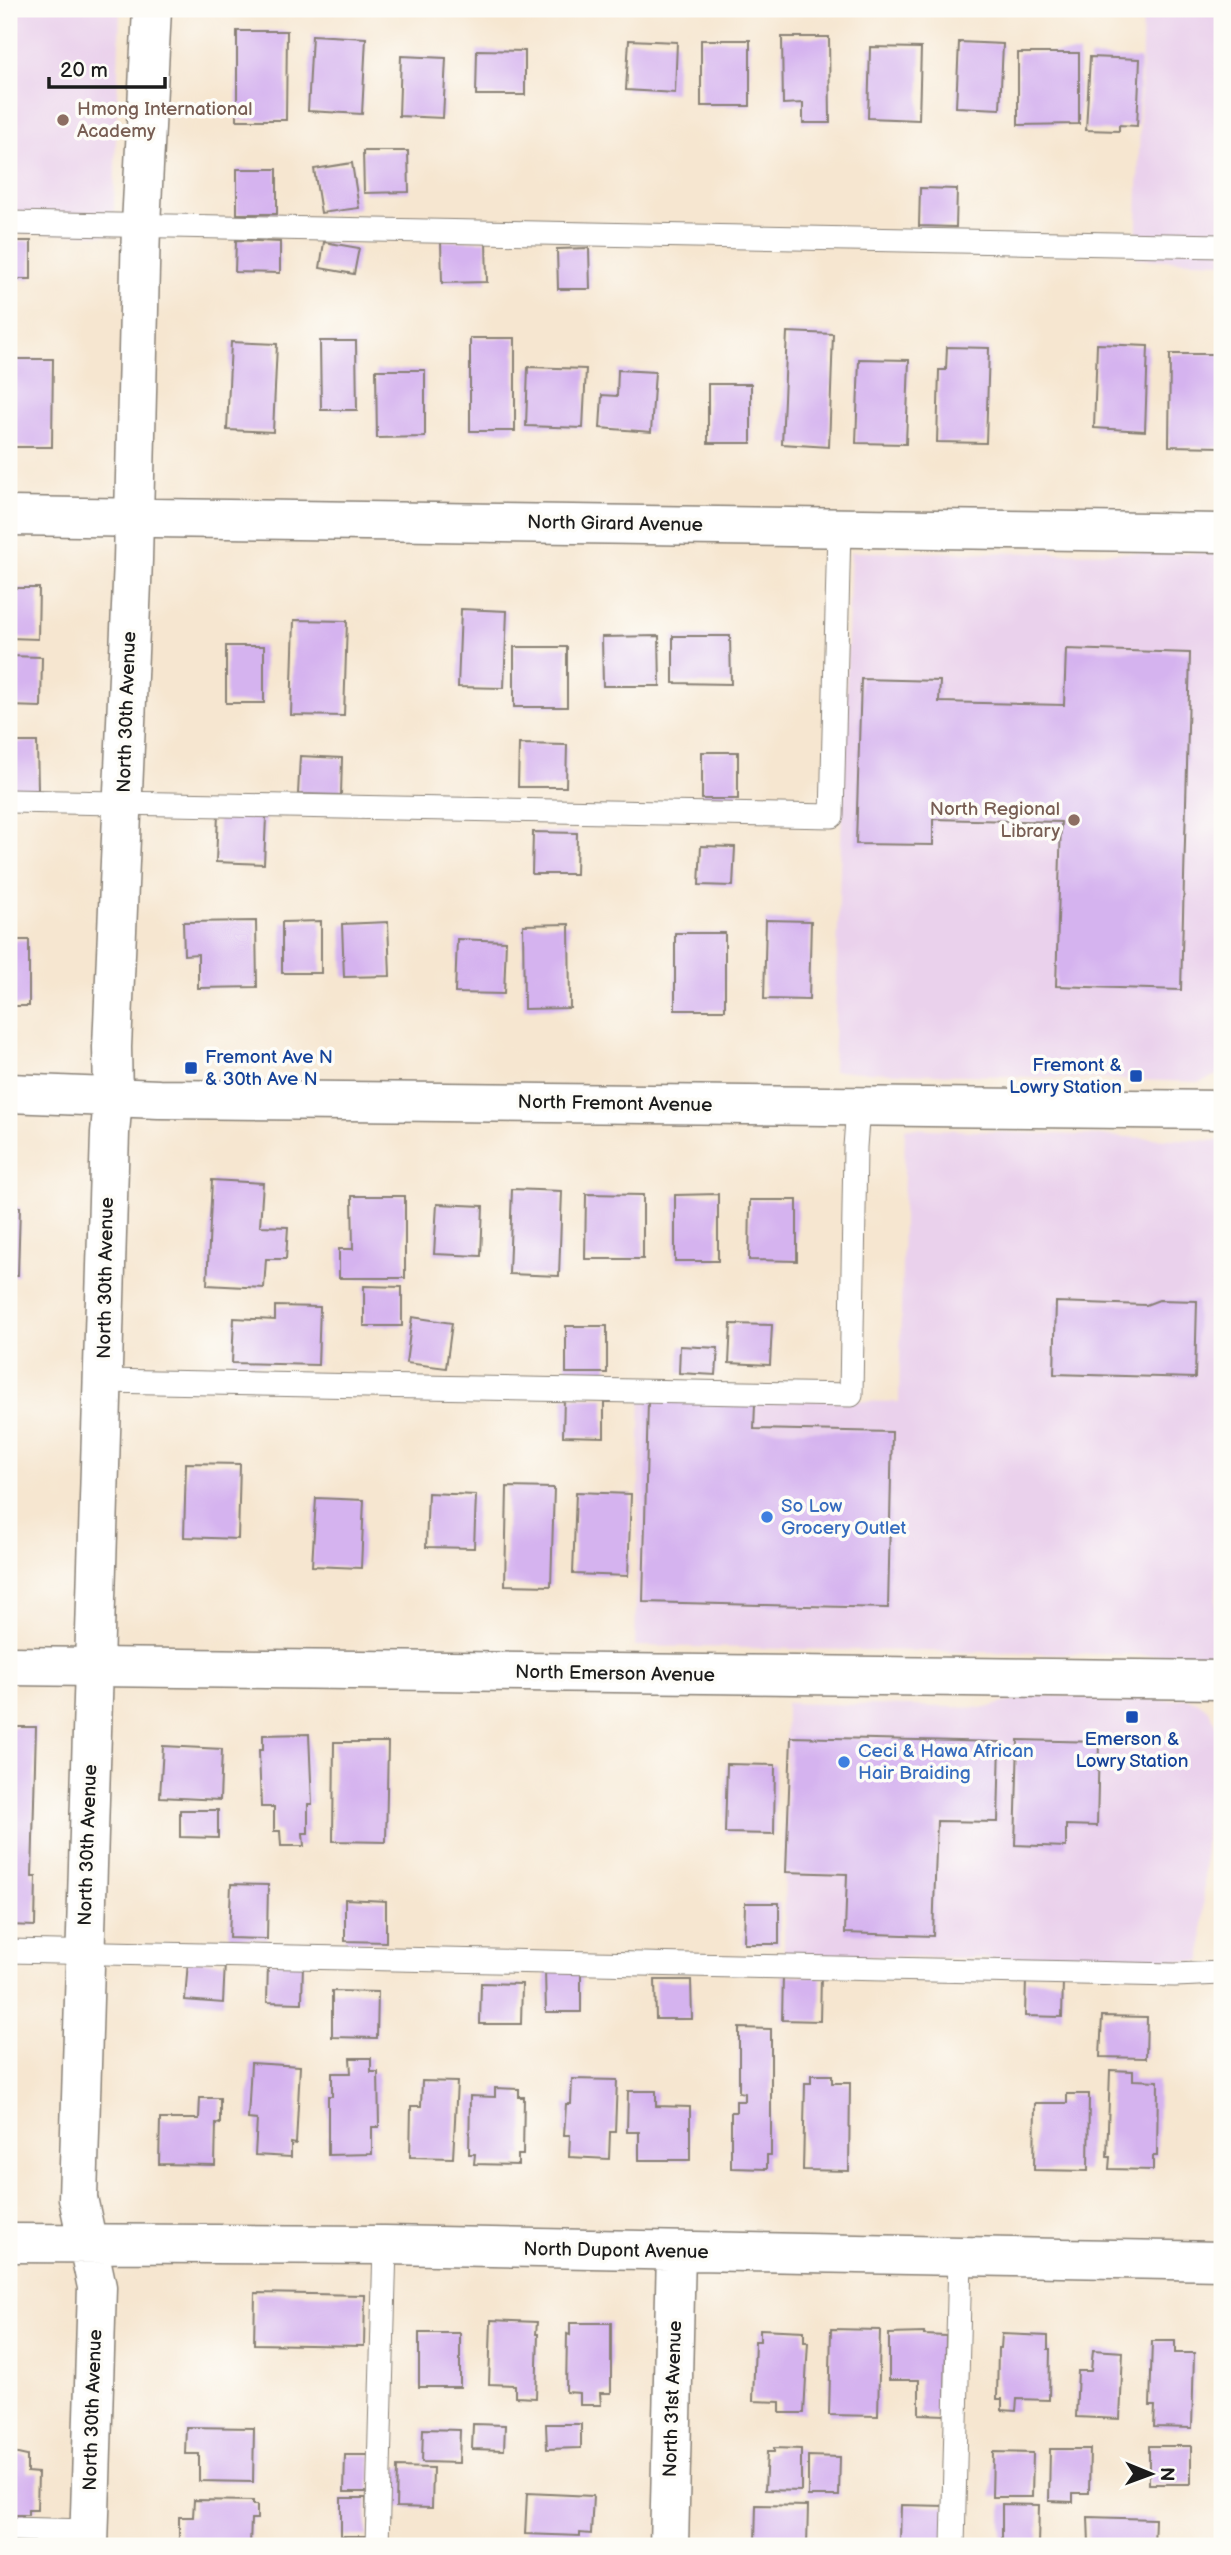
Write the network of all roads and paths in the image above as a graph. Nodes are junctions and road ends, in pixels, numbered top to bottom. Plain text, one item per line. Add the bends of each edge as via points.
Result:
1 (152, 9) edge
2 (9, 223) edge
3 (141, 225) junction
4 (1222, 246) edge
5 (9, 516) edge
6 (134, 517) junction
7 (839, 528) junction
8 (1222, 533) edge
9 (9, 801) edge
10 (123, 803) junction
11 (9, 1093) edge
12 (114, 1098) junction
13 (858, 1107) junction
14 (1222, 1110) edge
15 (103, 1381) junction
16 (9, 1666) edge
17 (94, 1668) junction
18 (1222, 1680) edge
19 (9, 1951) edge
20 (84, 1952) junction
21 (1222, 1973) edge
22 (9, 2243) edge
23 (88, 2244) junction
24 (385, 2245) junction
25 (676, 2252) junction
26 (960, 2257) junction
27 (1222, 2261) edge
28 (9, 2529) edge
29 (89, 2538) edge
30 (377, 2546) edge
31 (668, 2546) edge
32 (953, 2546) edge

1 - 3 street, North 30th Avenue
2 - 3 lane
3 - 4 lane
3 - 6 street, North 30th Avenue
5 - 6 street, North Girard Avenue
6 - 7 street, North Girard Avenue
6 - 10 street, North 30th Avenue
7 - 8 street, North Girard Avenue
7 - 10 lane via 832,816
9 - 10 lane
10 - 12 street, North 30th Avenue
11 - 12 street, North Fremont Avenue
12 - 13 street, North Fremont Avenue
12 - 15 street, North 30th Avenue
13 - 14 street, North Fremont Avenue
13 - 15 lane via 851,1395
15 - 17 street, North 30th Avenue
16 - 17 street, North Emerson Avenue
17 - 18 street, North Emerson Avenue
17 - 20 street, North 30th Avenue
19 - 20 lane
20 - 21 lane
20 - 23 street, North 30th Avenue via 78,2198
22 - 23 street, North Dupont Avenue
23 - 24 street, North Dupont Avenue
23 - 29 street, North 30th Avenue via 97,2287
24 - 25 street, North Dupont Avenue
24 - 30 lane
25 - 26 street, North Dupont Avenue
25 - 31 street, North 31st Avenue
26 - 27 street, North Dupont Avenue
26 - 32 lane
28 - 29 lane

